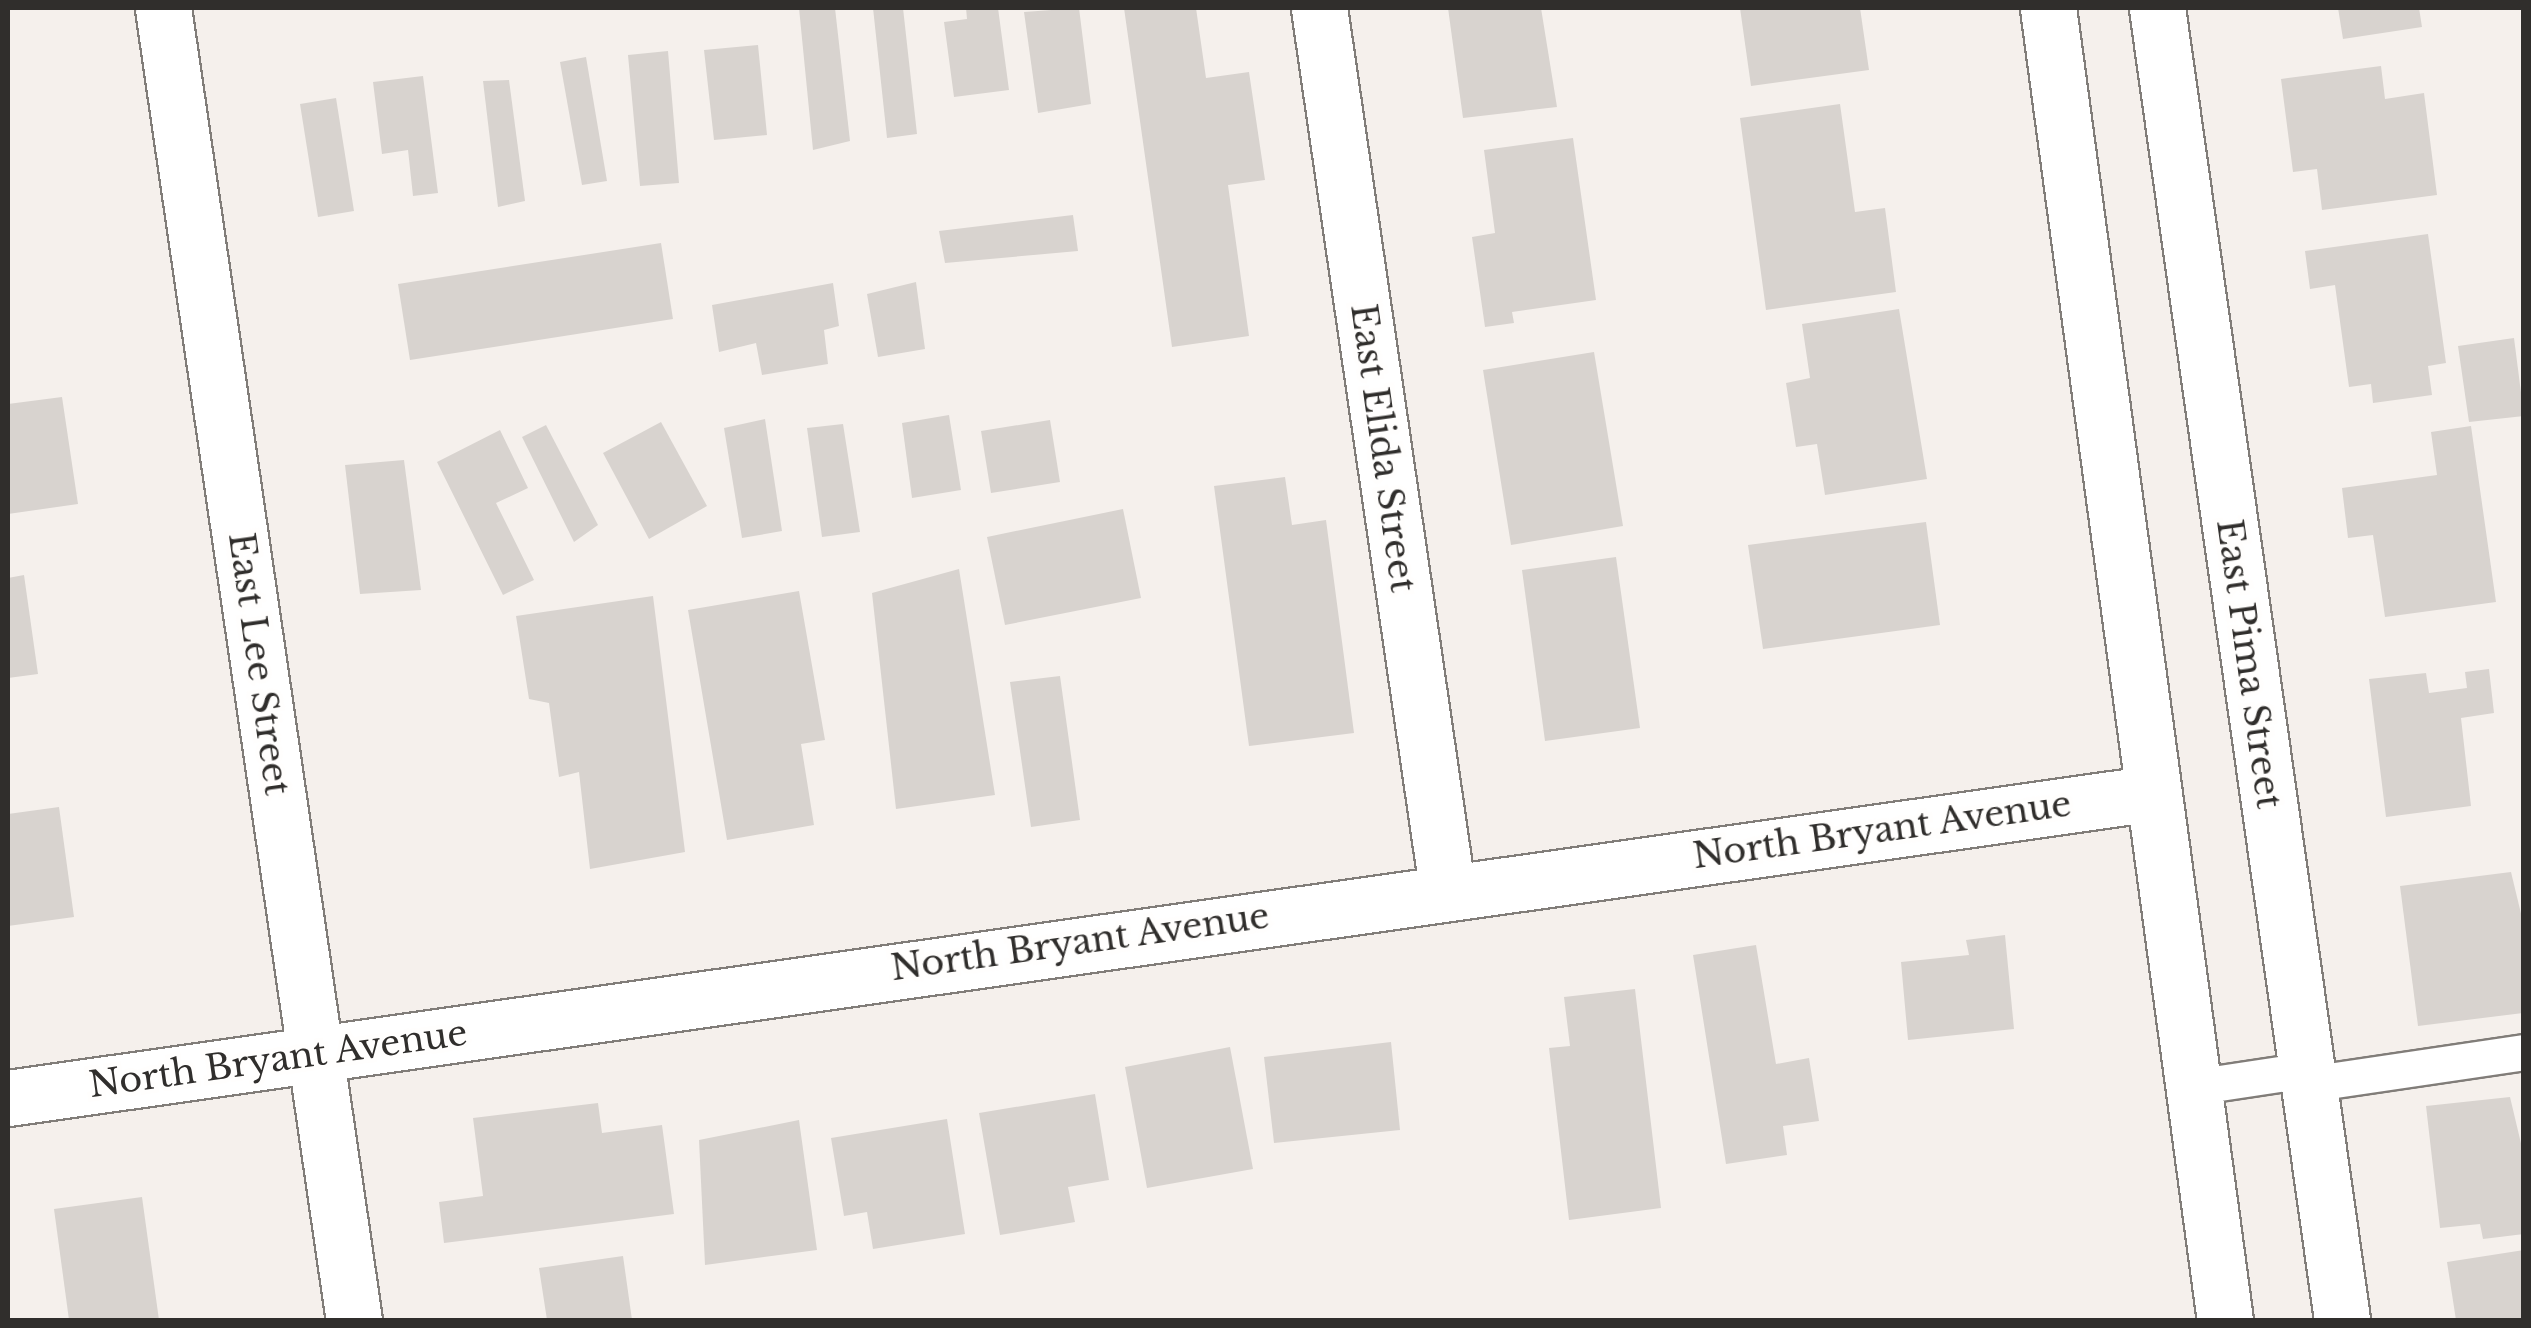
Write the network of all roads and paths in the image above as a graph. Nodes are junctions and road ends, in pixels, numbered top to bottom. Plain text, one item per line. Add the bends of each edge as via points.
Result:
1 (163, 8) edge
2 (1319, 8) edge
3 (2048, 8) edge
4 (2157, 8) edge
5 (2153, 793) junction
6 (1447, 888) junction
7 (2524, 1052) edge
8 (316, 1053) junction
9 (2307, 1077) junction
10 (2193, 1087) junction
11 (8, 1098) edge
12 (354, 1320) edge
13 (2225, 1320) edge
14 (2342, 1320) edge

1 - 8 street, East Lee Street
2 - 6 street, East Elida Street
3 - 5 street
4 - 9 street, East Pima Street
5 - 6 street, North Bryant Avenue
5 - 10 street
6 - 8 street, North Bryant Avenue
7 - 9 lane
8 - 11 street, North Bryant Avenue
8 - 12 street, East Lee Street
9 - 10 lane
9 - 14 street, East Pima Street
10 - 13 street

